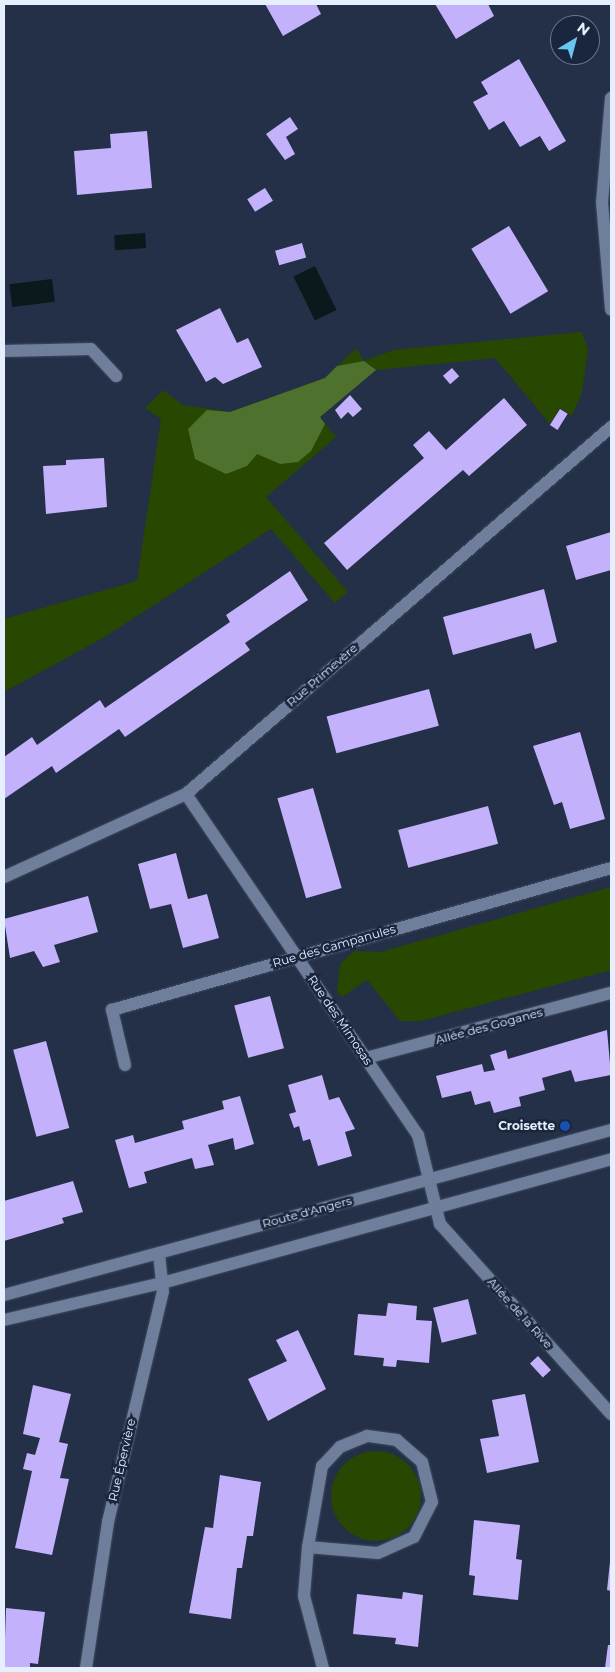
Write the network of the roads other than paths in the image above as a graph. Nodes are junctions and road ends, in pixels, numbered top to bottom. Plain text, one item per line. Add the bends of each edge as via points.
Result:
1 (611, 98) edge
2 (611, 310) edge
3 (4, 351) edge
4 (116, 376) dead end
5 (611, 427) edge
6 (186, 794) junction
7 (611, 868) edge
8 (4, 877) edge
9 (297, 957) junction
10 (611, 994) edge
11 (366, 1058) junction
12 (125, 1065) dead end
13 (611, 1130) edge
14 (611, 1159) edge
15 (430, 1178) junction
16 (436, 1207) junction
17 (160, 1253) junction
18 (162, 1284) junction
19 (4, 1295) edge
20 (4, 1320) edge
21 (611, 1414) edge
22 (308, 1547) junction
23 (86, 1668) edge
24 (323, 1668) edge

1 - 2 street via 602,202
3 - 4 street via 91,349
5 - 6 street, Rue Primevère
6 - 8 street, Rue Primevère
6 - 9 street, Rue des Mimosas
7 - 9 street, Rue des Campanules
9 - 11 street, Rue des Mimosas
9 - 12 street, Rue des Campanules via 112,1010
10 - 11 street, Allée des Goganes
11 - 15 street, Rue des Mimosas via 418,1135
13 - 15 street, Route d'Angers
14 - 16 street
15 - 16 street, Rue des Mimosas
15 - 17 street, Route d'Angers
16 - 18 street
16 - 21 street, Allée de la Rive via 440,1224
17 - 18 street, Rue Épervière
17 - 19 street, Route d'Angers
18 - 20 street
18 - 23 street, Rue Épervière via 108,1522
22 - 22 street via 318,1479 340,1447 353,1440 382,1437 409,1448 422,1462 432,1502 414,1538 378,1553
22 - 24 street via 305,1604

